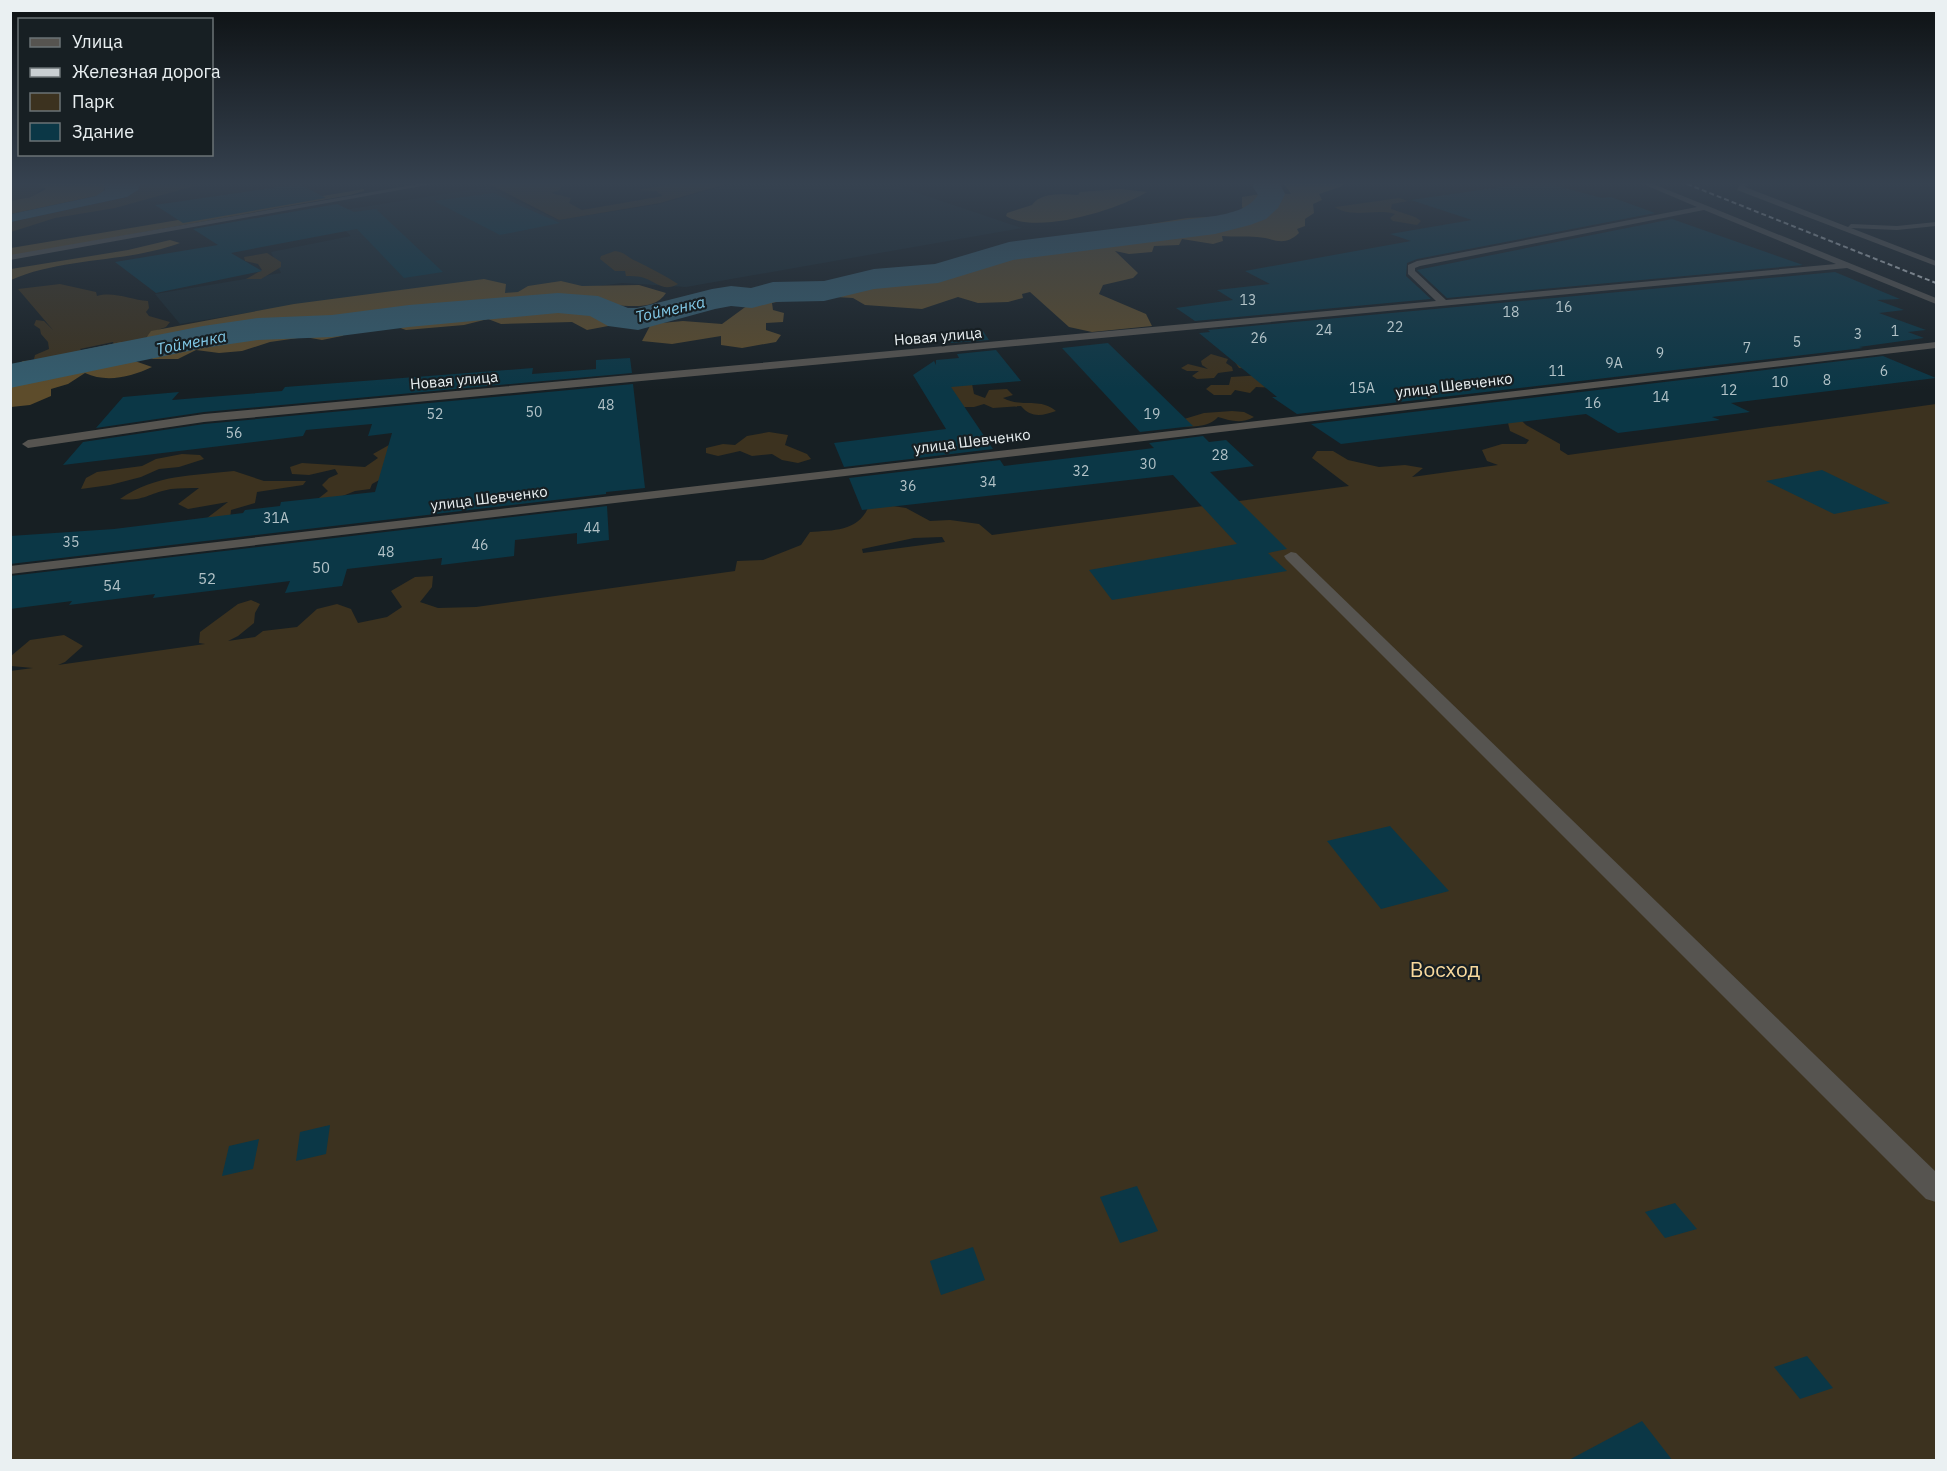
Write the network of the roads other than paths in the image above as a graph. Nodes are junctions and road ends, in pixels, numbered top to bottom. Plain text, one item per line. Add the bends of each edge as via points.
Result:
1 (40, 253) edge
2 (1475, 253) edge
3 (1821, 253) edge
4 (1908, 253) joint
5 (1936, 255) edge
6 (10, 258) edge
7 (1936, 264) edge
8 (1851, 265) junction
9 (1936, 301) edge
10 (1444, 303) junction
11 (1936, 345) edge
12 (28, 444) dead end
13 (1291, 556) dead end
14 (10, 570) edge
15 (1936, 1190) edge

1 - 6 street
2 - 10 street via 1411,267 1411,272
3 - 8 street
4 - 5 street
4 - 7 street
8 - 9 street
8 - 10 street, Новая улица
10 - 12 street, Новая улица via 204,418
11 - 14 street, улица Шевченко
13 - 15 street

